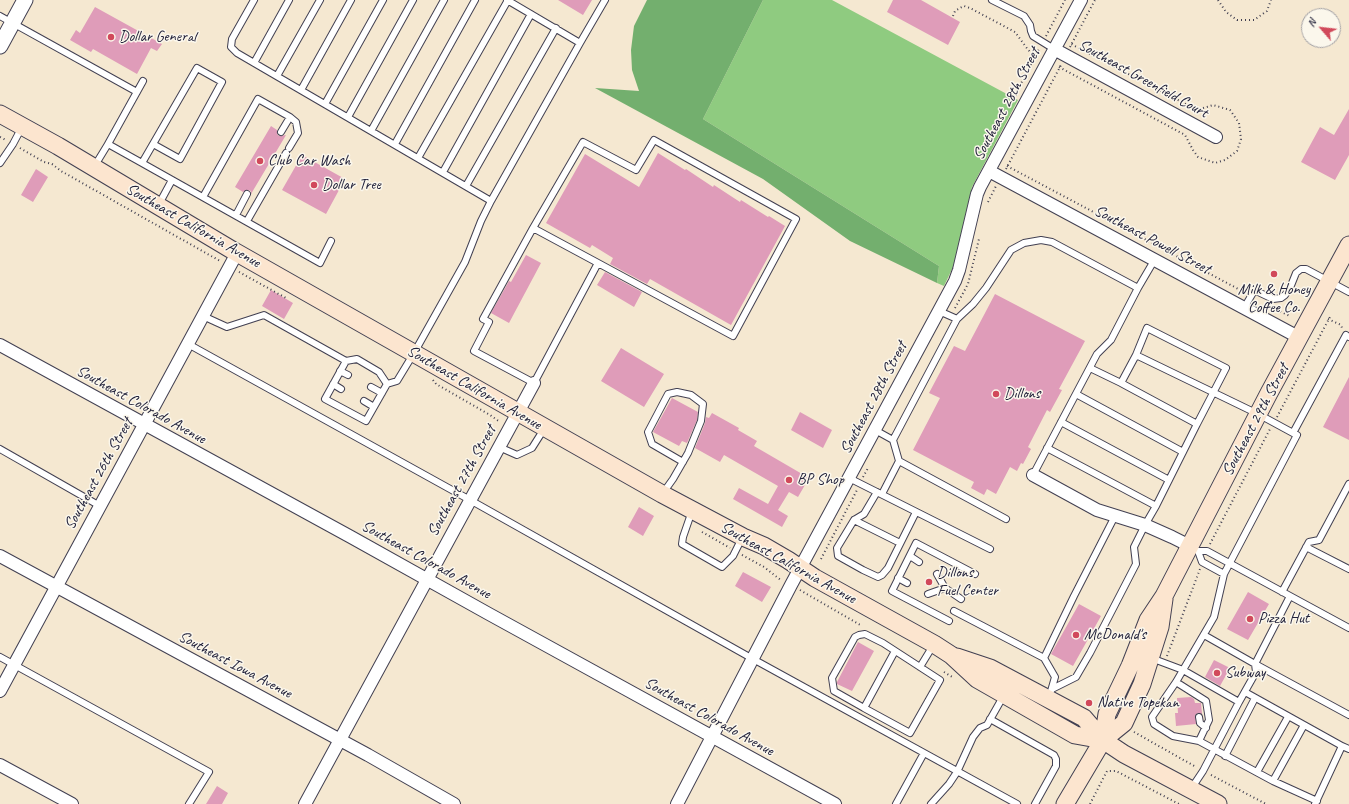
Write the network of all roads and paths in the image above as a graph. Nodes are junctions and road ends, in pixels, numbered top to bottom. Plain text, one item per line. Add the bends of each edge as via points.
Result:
1 (25, 0) edge
2 (254, 0) edge
3 (289, 0) edge
4 (320, 0) edge
5 (351, 0) edge
6 (384, 0) edge
7 (413, 0) edge
8 (444, 0) edge
9 (475, 0) edge
10 (507, 0) edge
11 (605, 0) edge
12 (992, 0) edge
13 (1066, 0) edge
14 (1081, 0) edge
15 (1095, 0) edge
16 (1218, 0) edge
17 (1271, 0) edge
18 (531, 14) junction
19 (6, 20) edge
20 (556, 28) junction
21 (1043, 42) junction
22 (580, 43) junction
23 (0, 46) edge
24 (1054, 49) junction
25 (1066, 55) junction
26 (254, 63) junction
27 (277, 76) junction
28 (143, 81) dead end
29 (301, 90) junction
30 (137, 92) junction
31 (1027, 99) junction
32 (325, 104) junction
33 (0, 114) edge
34 (290, 117) junction
35 (348, 117) junction
36 (22, 127) junction
37 (371, 130) junction
38 (281, 132) dead end
39 (1216, 137) dead end
40 (108, 144) junction
41 (153, 144) junction
42 (395, 144) junction
43 (418, 158) junction
44 (0, 163) edge
45 (142, 163) junction
46 (1007, 166) dead end
47 (94, 168) junction
48 (989, 171) junction
49 (443, 172) junction
50 (172, 180) junction
51 (466, 186) junction
52 (246, 194) dead end
53 (203, 197) junction
54 (492, 200) junction
55 (158, 206) junction
56 (236, 215) junction
57 (247, 221) junction
58 (533, 228) junction
59 (332, 242) dead end
60 (1349, 245) edge
61 (237, 253) junction
62 (1155, 259) junction
63 (598, 263) junction
64 (1329, 282) junction
65 (1138, 288) junction
66 (1349, 292) edge
67 (1250, 296) junction
68 (1270, 306) dead end
69 (1244, 308) junction
70 (939, 311) junction
71 (1330, 315) dead end
72 (203, 316) junction
73 (1290, 316) dead end
74 (957, 319) junction
75 (1328, 319) junction
76 (1347, 336) edge
77 (1300, 338) junction
78 (188, 344) junction
79 (0, 345) edge
80 (414, 354) junction
81 (1136, 355) junction
82 (346, 361) junction
83 (1090, 368) junction
84 (340, 371) junction
85 (348, 375) dead end
86 (534, 383) junction
87 (1121, 383) junction
88 (333, 384) junction
89 (387, 384) junction
90 (371, 387) dead end
91 (341, 389) dead end
92 (382, 393) junction
93 (1214, 393) junction
94 (1076, 394) junction
95 (364, 401) dead end
96 (374, 407) junction
97 (518, 412) junction
98 (1258, 414) junction
99 (1061, 422) junction
100 (1274, 422) junction
101 (144, 424) junction
102 (1197, 424) junction
103 (544, 428) junction
104 (875, 430) junction
105 (1297, 435) dead end
106 (893, 440) junction
107 (499, 447) junction
108 (1047, 448) junction
109 (0, 449) edge
110 (1183, 452) junction
111 (899, 461) junction
112 (683, 462) junction
113 (1033, 475) joint
114 (849, 478) junction
115 (1169, 480) junction
116 (1349, 484) edge
117 (879, 493) junction
118 (662, 494) junction
119 (470, 500) junction
120 (100, 506) junction
121 (1156, 506) junction
122 (692, 511) junction
123 (916, 512) junction
124 (1116, 516) junction
125 (1006, 519) dead end
126 (854, 520) junction
127 (1145, 525) junction
128 (743, 538) junction
129 (900, 543) junction
130 (1306, 547) junction
131 (990, 549) dead end
132 (1194, 549) junction
133 (1207, 551) junction
134 (0, 556) edge
135 (910, 556) junction
136 (919, 562) dead end
137 (1202, 562) junction
138 (1230, 563) junction
139 (800, 568) junction
140 (1349, 569) edge
141 (937, 574) dead end
142 (976, 574) dead end
143 (1224, 574) junction
144 (898, 578) junction
145 (427, 580) junction
146 (907, 583) dead end
147 (56, 586) junction
148 (945, 588) junction
149 (1282, 592) junction
150 (928, 594) dead end
151 (1164, 596) junction
152 (1290, 596) junction
153 (961, 599) dead end
154 (954, 611) dead end
155 (949, 621) dead end
156 (1349, 628) edge
157 (1204, 636) junction
158 (934, 644) junction
159 (895, 651) junction
160 (0, 657) edge
161 (1044, 658) junction
162 (753, 659) junction
163 (1157, 660) junction
164 (14, 664) junction
165 (1255, 664) junction
166 (920, 667) junction
167 (1183, 670) junction
168 (1176, 682) junction
169 (1008, 687) junction
170 (0, 691) edge
171 (1245, 692) junction
172 (1049, 693) junction
173 (1255, 698) junction
174 (1239, 702) junction
175 (864, 708) junction
176 (1349, 715) edge
177 (1199, 717) dead end
178 (1288, 717) junction
179 (990, 719) junction
180 (1304, 725) junction
181 (1206, 728) junction
182 (1132, 730) dead end
183 (910, 733) junction
184 (713, 736) junction
185 (340, 740) junction
186 (1103, 740) junction
187 (1199, 741) junction
188 (904, 743) junction
189 (1342, 746) junction
190 (1215, 748) junction
191 (1349, 749) edge
192 (924, 753) junction
193 (1225, 756) junction
194 (0, 765) edge
195 (1203, 771) junction
196 (957, 772) junction
197 (1257, 772) junction
198 (1273, 781) junction
199 (1191, 789) junction
200 (1210, 802) edge
201 (1316, 803) edge
202 (72, 804) edge
203 (189, 804) edge
204 (305, 804) edge
205 (454, 804) edge
206 (677, 804) edge
207 (835, 804) edge
208 (896, 804) edge
209 (931, 804) edge
210 (1017, 804) edge
211 (1035, 804) edge
212 (1065, 804) edge
213 (1090, 804) edge
214 (1179, 804) edge
215 (1266, 804) edge

1 - 19 street
2 - 26 lane via 232,39 231,46 237,53
3 - 26 lane
4 - 27 lane
5 - 29 lane
6 - 32 lane
7 - 35 lane
8 - 37 lane
9 - 42 lane
10 - 18 lane
10 - 43 lane
11 - 22 lane
12 - 21 lane via 1024,16 1033,36
13 - 21 path
14 - 24 street, Southeast 28th Street
15 - 25 path
16 - 17 path via 1226,12 1237,20 1254,20 1267,11
18 - 20 lane
18 - 49 lane
19 - 23 street
19 - 30 lane
20 - 22 lane
20 - 51 lane
21 - 24 lane
21 - 31 path via 1015,95
22 - 54 lane
24 - 25 street, Southeast Greenfield Court
24 - 31 street, Southeast 28th Street
25 - 39 street, Southeast Greenfield Court
26 - 27 lane
27 - 29 lane
28 - 30 lane
29 - 32 lane
30 - 40 lane
31 - 48 street, Southeast 28th Street
32 - 35 lane
33 - 36 main road, Southeast California Avenue
34 - 38 lane
34 - 53 lane via 258,99
34 - 57 lane via 296,122 298,133
35 - 37 lane
36 - 44 lane via 14,144
36 - 47 main road, Southeast California Avenue
37 - 42 lane
40 - 45 lane
40 - 47 lane
41 - 41 lane via 180,159 222,82 197,68
41 - 45 lane
42 - 43 lane
43 - 49 lane
45 - 50 lane
46 - 67 path
47 - 55 main road, Southeast California Avenue
48 - 62 street, Southeast Powell Street
48 - 70 street, Southeast 28th Street via 977,194 959,270
49 - 51 lane
50 - 53 lane
50 - 55 lane
51 - 54 lane
52 - 56 lane
53 - 56 lane
54 - 80 lane via 465,262
55 - 61 main road, Southeast California Avenue
56 - 57 lane
57 - 59 lane via 320,263
58 - 63 lane
58 - 63 lane via 583,142 636,170 654,140 796,219 733,336
58 - 86 lane via 483,318 489,322 474,351
60 - 64 main road, Southeast 29th Street
61 - 72 street, Southeast 26th Street
61 - 80 main road, Southeast California Avenue
62 - 65 lane
62 - 69 street, Southeast Powell Street
63 - 86 lane, Southeast 27th Street
64 - 66 lane
64 - 67 lane via 1306,269 1301,269 1281,298 1273,299 1256,291
64 - 77 main road, Southeast 29th Street
65 - 74 lane via 1052,242 1041,240 1024,243 1011,250 986,288
65 - 83 lane via 1111,340 1097,354
67 - 69 lane
68 - 73 path
69 - 77 street, Southeast Powell Street
70 - 74 lane
70 - 104 street, Southeast 28th Street
71 - 75 path
72 - 78 street, Southeast 26th Street
72 - 82 lane via 227,327 264,315
74 - 106 lane
75 - 76 path via 1341,325
75 - 100 path
76 - 100 lane via 1293,433
77 - 98 main road, Southeast 29th Street
78 - 101 street, Southeast 26th Street
78 - 119 lane
79 - 101 street, Southeast Colorado Avenue
80 - 89 lane via 397,381
80 - 97 main road, Southeast California Avenue
81 - 87 lane
81 - 93 lane
81 - 93 lane via 1147,328 1226,368
82 - 84 lane
82 - 89 lane via 356,359 379,372
83 - 87 lane
83 - 94 lane
84 - 85 lane
84 - 88 lane
86 - 97 street, Southeast 27th Street
87 - 102 lane
88 - 91 lane
88 - 96 lane via 325,399 366,421
89 - 92 lane
90 - 92 lane
92 - 96 lane
93 - 98 lane
93 - 102 lane
94 - 99 lane
94 - 110 lane
95 - 96 lane
97 - 103 main road, Southeast California Avenue
97 - 107 street, Southeast 27th Street
98 - 100 lane
98 - 132 main road, Southeast 29th Street
99 - 108 lane
99 - 115 lane
100 - 133 path
101 - 120 street, Southeast 26th Street
101 - 145 street, Southeast Colorado Avenue
102 - 110 lane
103 - 107 lane via 532,448 517,455
103 - 118 main road, Southeast California Avenue
104 - 106 lane
104 - 114 street, Southeast 28th Street
105 - 138 lane
106 - 111 lane
107 - 119 street, Southeast 27th Street
108 - 113 lane
108 - 121 lane
109 - 120 lane
110 - 115 lane
111 - 117 lane
111 - 125 lane
112 - 112 lane via 701,421 703,404 691,395 677,392 668,394 648,432 652,444
112 - 118 lane
113 - 124 street via 1097,510
114 - 117 lane
114 - 139 street, Southeast 28th Street
115 - 121 lane
116 - 130 lane via 1319,540 1309,542
117 - 123 lane
117 - 126 lane via 864,514
118 - 122 main road, Southeast California Avenue
119 - 145 street, Southeast 27th Street
119 - 162 lane
120 - 147 street, Southeast 26th Street
121 - 127 lane
122 - 128 main road, Southeast California Avenue
122 - 128 lane via 682,544 722,567 733,556
123 - 129 lane
123 - 131 lane
124 - 127 street
124 - 161 lane
126 - 129 lane
126 - 129 lane via 837,552 838,556 863,570 878,577 882,575
127 - 132 street
127 - 172 lane via 1134,547 1136,564 1076,677
128 - 139 main road, Southeast California Avenue via 764,546
130 - 140 lane
130 - 149 lane
132 - 133 lane
132 - 137 lane
132 - 151 main road, Southeast 29th Street
133 - 138 lane
134 - 147 street, Southeast Iowa Avenue
135 - 136 lane
135 - 142 lane via 916,543
135 - 144 lane
137 - 143 lane
137 - 163 path
138 - 143 lane
138 - 149 lane
139 - 158 main road, Southeast California Avenue
139 - 162 street, Southeast 28th Street
141 - 148 lane
143 - 157 lane via 1214,618
144 - 146 lane
144 - 155 lane via 892,591
145 - 184 street, Southeast Colorado Avenue
145 - 185 street, Southeast 27th Street
147 - 164 street, Southeast 26th Street
147 - 185 street, Southeast Iowa Avenue
148 - 150 lane
148 - 153 lane
149 - 152 lane
151 - 163 main road, Southeast 29th Street
151 - 186 main road, Southeast 29th Street via 1148,620 1107,714
152 - 156 lane
152 - 165 lane
154 - 161 lane
157 - 165 lane
157 - 167 lane
158 - 166 lane
158 - 169 main road, Southeast California Avenue via 951,655 977,679
159 - 166 lane
159 - 175 lane
159 - 175 lane via 864,634 855,638 832,678 834,691
160 - 164 lane
161 - 172 lane via 1055,677
162 - 184 street, Southeast 28th Street
162 - 188 lane
163 - 167 lane
163 - 186 main road, Southeast 29th Street via 1142,684 1124,723
164 - 170 street, Southeast 26th Street
164 - 203 lane via 209,772
165 - 171 lane via 1256,672
165 - 176 lane
166 - 183 lane via 940,680
167 - 168 lane
167 - 174 lane
168 - 181 lane via 1198,700 1206,701 1209,720
168 - 187 lane via 1152,717 1154,724 1172,736
169 - 172 main road, Southeast California Avenue
169 - 179 lane
169 - 186 main road, Southeast California Avenue via 1075,735
171 - 173 lane
171 - 174 lane
172 - 186 main road, Southeast California Avenue via 1084,718
173 - 178 lane
173 - 193 lane
174 - 190 lane
175 - 183 lane
177 - 181 lane via 1200,723
178 - 180 lane
178 - 197 lane
179 - 196 lane via 974,737
179 - 211 lane via 1054,755 1056,766
180 - 189 lane
180 - 198 lane
181 - 187 lane
182 - 195 path
183 - 188 lane
184 - 206 street, Southeast 28th Street
184 - 207 street, Southeast Colorado Avenue
185 - 204 street, Southeast 27th Street
185 - 205 street, Southeast Iowa Avenue
186 - 199 main road, Southeast California Avenue via 1124,754
186 - 212 main road, Southeast 29th Street
187 - 190 lane
188 - 192 lane
189 - 191 lane
189 - 201 lane
190 - 193 lane
190 - 195 lane
192 - 196 lane
192 - 208 lane
193 - 197 lane
194 - 202 street
195 - 199 lane
195 - 215 path
196 - 209 lane
196 - 210 lane
197 - 198 lane
198 - 201 lane
199 - 200 main road, Southeast California Avenue
213 - 214 path via 1107,771 1116,770

